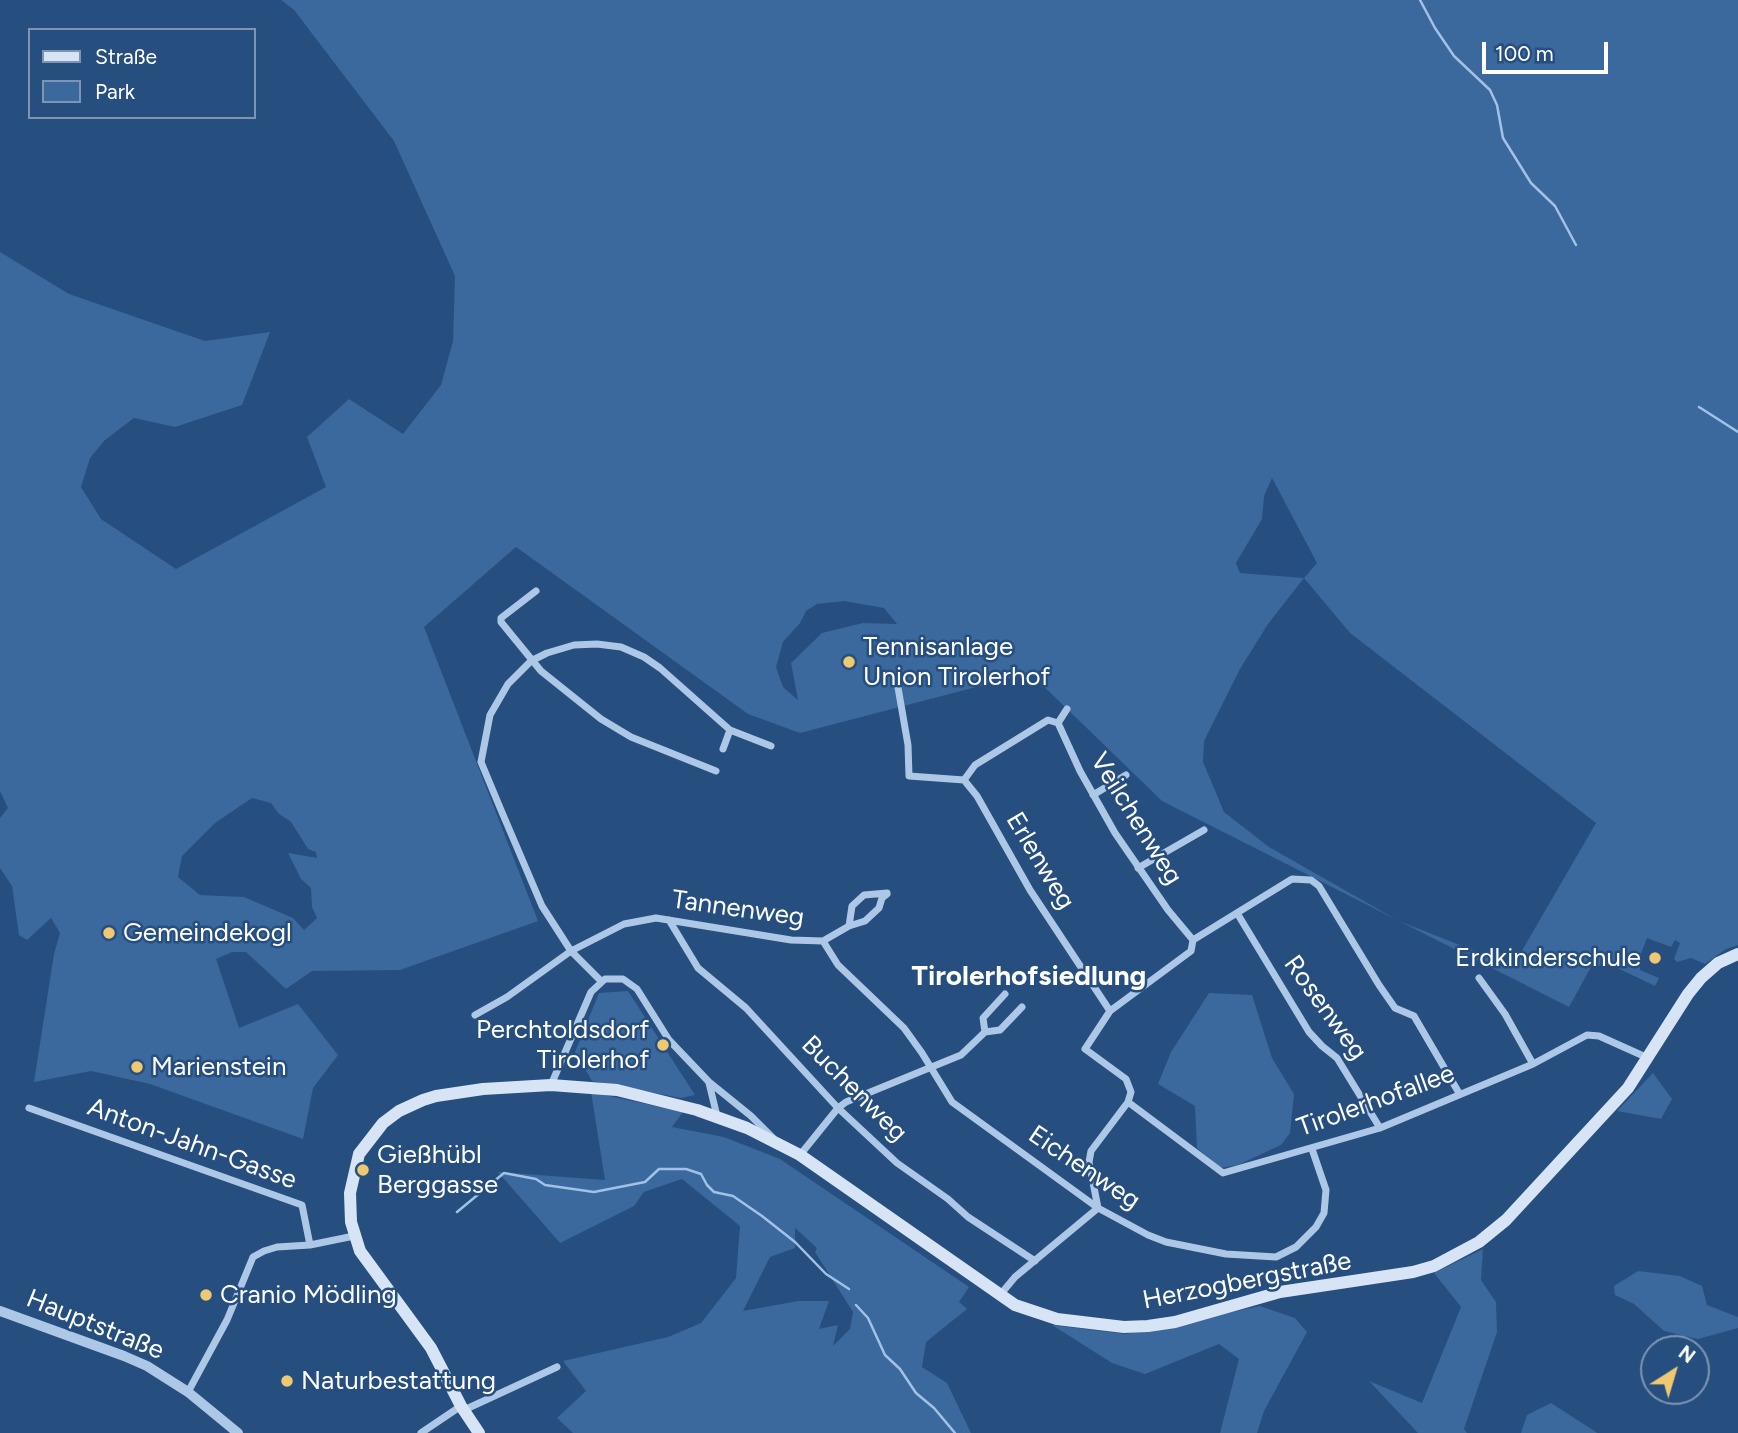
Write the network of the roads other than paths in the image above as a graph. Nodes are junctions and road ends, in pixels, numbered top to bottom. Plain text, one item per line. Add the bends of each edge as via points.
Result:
1 (536, 591) dead end
2 (531, 661) junction
3 (896, 676) dead end
4 (1067, 709) dead end
5 (1058, 723) junction
6 (730, 730) junction
7 (771, 746) dead end
8 (723, 749) dead end
9 (716, 771) dead end
10 (1126, 775) dead end
11 (964, 780) junction
12 (1093, 796) junction
13 (1204, 830) dead end
14 (1138, 868) junction
15 (1237, 913) junction
16 (669, 920) junction
17 (849, 926) junction
18 (1193, 940) junction
19 (823, 941) junction
20 (571, 951) junction
21 (1738, 954) edge
22 (1479, 978) dead end
23 (601, 981) junction
24 (1006, 994) dead end
25 (1021, 1007) dead end
26 (1110, 1011) junction
27 (475, 1015) dead end
28 (985, 1032) junction
29 (1648, 1058) junction
30 (1533, 1064) junction
31 (929, 1067) junction
32 (709, 1082) junction
33 (551, 1085) junction
34 (1459, 1093) junction
35 (1128, 1102) junction
36 (29, 1108) dead end
37 (838, 1108) junction
38 (717, 1116) junction
39 (1380, 1128) junction
40 (775, 1141) junction
41 (1312, 1149) junction
42 (800, 1155) junction
43 (1098, 1208) junction
44 (354, 1236) junction
45 (310, 1245) junction
46 (1035, 1261) junction
47 (999, 1296) junction
48 (0, 1311) edge
49 (557, 1367) dead end
50 (188, 1392) junction
51 (462, 1408) junction
52 (238, 1433) edge
53 (421, 1433) edge
54 (479, 1433) edge

1 - 2 street via 501,618
2 - 6 street via 574,645 621,647 660,668
2 - 9 street via 611,725
2 - 20 street via 508,684 490,715 481,762 542,906
3 - 11 street via 909,776
4 - 5 street
5 - 11 street via 1048,720 975,765
5 - 12 street, Veilchenweg
6 - 7 street
6 - 8 street
10 - 12 street
11 - 26 street, Erlenweg
12 - 14 street, Veilchenweg
13 - 14 street
14 - 18 street, Veilchenweg
15 - 18 street
15 - 34 street via 1292,878 1319,886 1395,1008 1414,1016
15 - 39 street, Rosenweg via 1309,1032 1337,1058
16 - 19 street, Tannenweg
16 - 20 street, Tannenweg via 624,924
16 - 37 street, Buchenweg via 698,968 746,1008
17 - 17 street, Tannenweg via 865,921 887,893 864,895 852,906
17 - 19 street, Tannenweg
18 - 26 street via 1191,951
19 - 31 street, Eichenweg via 838,965 904,1028
20 - 23 street
20 - 27 street, Tannenweg
21 - 29 main road, Herzogbergstraße via 1718,963 1688,994
22 - 30 street
23 - 32 street via 614,977 631,983 669,1040
23 - 33 street via 591,992
24 - 28 street via 983,1018
25 - 28 street via 1000,1030
26 - 35 street via 1085,1049 1126,1079 1131,1092
28 - 31 street via 961,1055
29 - 30 street, Tirolerhofallee via 1587,1035
29 - 47 main road, Herzogbergstraße via 1628,1088 1506,1220 1479,1242 1434,1266 1390,1277 1280,1292 1148,1326 1057,1319
30 - 34 street, Tirolerhofallee
31 - 37 street
31 - 43 street, Eichenweg via 952,1102
32 - 38 street
32 - 40 street
33 - 38 main road, Herzogbergstraße via 627,1092
33 - 44 main road, Herzogbergstraße via 436,1096 383,1123 359,1154 350,1193
34 - 39 street, Tirolerhofallee
35 - 41 street, Tirolerhofallee via 1223,1173
35 - 43 street via 1091,1151
36 - 45 street, Anton-Jahn-Gasse via 302,1205
37 - 42 street
37 - 46 street, Buchenweg via 897,1163
38 - 40 main road, Herzogbergstraße
39 - 41 street, Tirolerhofallee
40 - 42 main road, Herzogbergstraße
41 - 43 street, Eichenweg via 1326,1190 1324,1213 1296,1247 1276,1257 1226,1254 1166,1242
42 - 47 main road, Herzogbergstraße
43 - 46 street
44 - 45 street
44 - 51 main road via 369,1265 431,1348
45 - 50 street via 277,1247 253,1257 227,1320
46 - 47 street
48 - 50 street, Hauptstraße via 124,1356
49 - 51 street
50 - 52 street, Hauptstraße
51 - 53 street
51 - 54 main road

